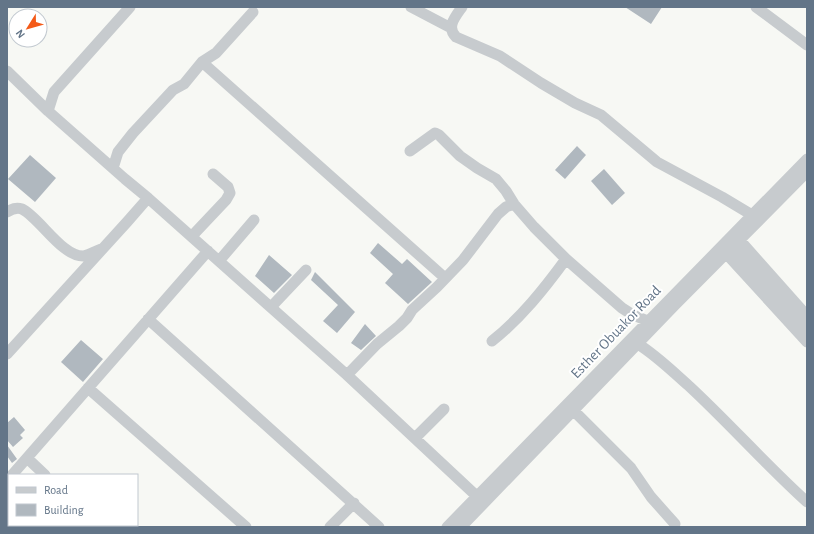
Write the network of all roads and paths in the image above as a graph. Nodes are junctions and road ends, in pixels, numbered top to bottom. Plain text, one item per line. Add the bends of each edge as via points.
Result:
1 (130, 7) edge
2 (411, 7) edge
3 (462, 7) edge
4 (763, 9) edge
5 (253, 12) dead end
6 (451, 28) junction
7 (807, 45) edge
8 (202, 62) junction
9 (7, 71) edge
10 (48, 111) junction
11 (410, 151) dead end
12 (807, 159) edge
13 (113, 168) junction
14 (807, 172) edge
15 (213, 174) dead end
16 (148, 198) junction
17 (514, 204) junction
18 (7, 212) edge
19 (752, 215) junction
20 (254, 220) dead end
21 (192, 236) junction
22 (730, 244) junction
23 (104, 248) junction
24 (208, 251) junction
25 (566, 259) junction
26 (219, 261) junction
27 (306, 270) dead end
28 (445, 278) junction
29 (271, 307) junction
30 (807, 316) edge
31 (148, 319) junction
32 (648, 321) junction
33 (807, 330) edge
34 (492, 342) dead end
35 (807, 342) edge
36 (638, 344) junction
37 (7, 354) edge
38 (347, 375) junction
39 (88, 388) junction
40 (444, 409) dead end
41 (573, 410) junction
42 (415, 438) junction
43 (26, 458) junction
44 (13, 474) edge
45 (44, 474) edge
46 (480, 499) junction
47 (807, 502) edge
48 (354, 504) junction
49 (675, 524) dead end
50 (246, 527) edge
51 (330, 527) edge
52 (379, 527) edge
53 (447, 527) edge
54 (461, 527) edge

1 - 10 street via 54,92
2 - 6 street
3 - 6 street via 455,16
4 - 7 street
5 - 8 street via 216,53
6 - 19 street via 456,37 500,56 540,83 601,115 657,162
8 - 13 street via 184,84 172,90 133,133 118,152
8 - 28 street
9 - 10 street
10 - 13 street
11 - 17 street via 435,134 439,135 460,156 496,179
12 - 19 street, Esther Obuakor Road
13 - 16 street
14 - 22 street, Esther Obuakor Road
15 - 21 street via 228,187 230,193
16 - 21 street
16 - 23 street
17 - 25 street
17 - 28 street via 498,214
18 - 23 street via 14,208 21,209 73,253 84,256
19 - 22 street, Esther Obuakor Road
20 - 26 street
21 - 24 street
22 - 30 street
22 - 32 street, Esther Obuakor Road
22 - 33 street
22 - 35 street
22 - 36 street, Esther Obuakor Road
23 - 37 street
24 - 26 street
24 - 31 street
25 - 32 street via 622,308
25 - 34 street via 535,300
26 - 29 street
27 - 29 street
28 - 38 street
29 - 38 street
31 - 39 street
31 - 48 street
32 - 46 street, Esther Obuakor Road
36 - 41 street, Esther Obuakor Road
36 - 47 street via 656,356 704,400
38 - 42 street
39 - 43 street
39 - 50 street
40 - 42 street
41 - 46 street, Esther Obuakor Road
41 - 49 street via 631,468
42 - 46 street
43 - 44 street
43 - 45 street
46 - 53 street, Esther Obuakor Road
46 - 54 street, Esther Obuakor Road
48 - 51 street
48 - 52 street

